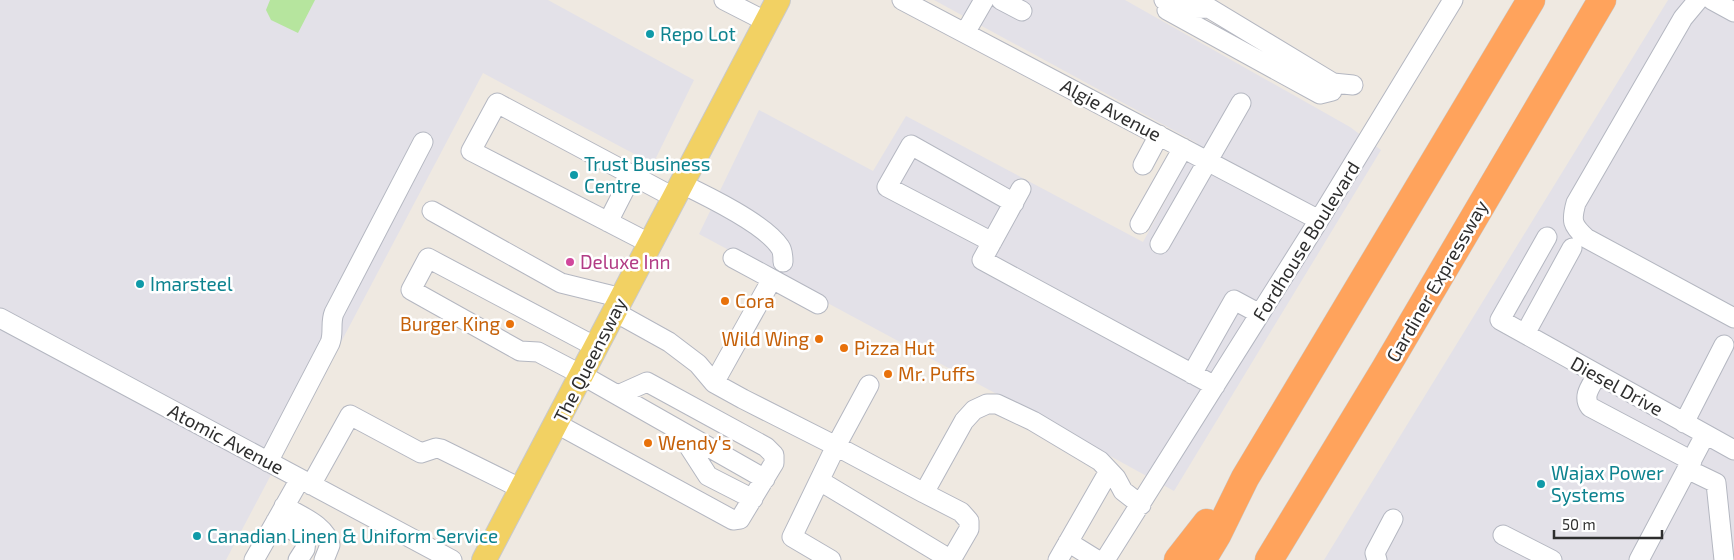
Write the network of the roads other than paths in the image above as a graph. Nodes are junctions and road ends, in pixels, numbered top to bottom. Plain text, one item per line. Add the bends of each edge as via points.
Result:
1 (724, 0) edge
2 (778, 0) edge
3 (902, 0) edge
4 (984, 0) edge
5 (1001, 0) edge
6 (1155, 0) edge
7 (1164, 0) edge
8 (1454, 0) edge
9 (1531, 0) edge
10 (1602, 0) edge
11 (1698, 0) edge
12 (1712, 0) edge
13 (1022, 11) dead end
14 (1734, 12) edge
15 (767, 22) junction
16 (965, 33) junction
17 (1353, 85) dead end
18 (1332, 92) dead end
19 (1241, 104) dead end
20 (1159, 135) junction
21 (424, 142) dead end
22 (1183, 148) junction
23 (1208, 161) junction
24 (1142, 165) dead end
25 (632, 175) junction
26 (678, 191) junction
27 (432, 211) dead end
28 (1319, 220) junction
29 (608, 222) junction
30 (1140, 224) dead end
31 (1547, 237) dead end
32 (992, 242) junction
33 (651, 244) junction
34 (1160, 244) dead end
35 (1572, 248) dead end
36 (733, 258) dead end
37 (783, 262) dead end
38 (772, 279) junction
39 (818, 304) dead end
40 (618, 305) junction
41 (1260, 314) junction
42 (0, 318) edge
43 (1734, 318) edge
44 (1525, 334) junction
45 (1724, 345) dead end
46 (596, 348) junction
47 (1192, 374) junction
48 (582, 375) junction
49 (1597, 375) junction
50 (714, 382) junction
51 (869, 385) dead end
52 (1215, 386) junction
53 (624, 398) junction
54 (1684, 423) junction
55 (557, 424) junction
56 (1706, 434) junction
57 (836, 446) junction
58 (1734, 449) edge
59 (268, 462) junction
60 (1690, 465) junction
61 (1110, 471) junction
62 (1245, 478) junction
63 (765, 479) junction
64 (820, 481) junction
65 (305, 482) junction
66 (522, 490) junction
67 (924, 493) junction
68 (753, 499) junction
69 (1141, 505) junction
70 (280, 514) junction
71 (1393, 519) dead end
72 (315, 531) junction
73 (1503, 535) dead end
74 (1068, 542) junction
75 (254, 560) edge
76 (298, 560) edge
77 (314, 560) edge
78 (324, 560) edge
79 (452, 560) edge
80 (484, 560) edge
81 (831, 560) edge
82 (1058, 560) edge
83 (1097, 560) edge
84 (1105, 560) edge
85 (1178, 560) edge
86 (1202, 560) edge
87 (1269, 560) edge
88 (1377, 560) edge
89 (1552, 560) edge
90 (1639, 560) edge
91 (1724, 560) edge

1 - 15 street
2 - 15 main road, The Queensway
3 - 16 street, Algie Avenue
4 - 16 street
5 - 13 street
6 - 18 street via 1167,10 1310,89 1320,94
7 - 17 street via 1180,9 1209,8 1333,83
8 - 28 street, Fordhouse Boulevard
9 - 62 highway
10 - 87 highway, Gardiner Expressway
11 - 43 street via 1683,18 1576,203 1572,217 1576,228 1586,238
12 - 14 street
15 - 26 main road, The Queensway
16 - 20 street, Algie Avenue
19 - 23 street
20 - 22 street, Algie Avenue
20 - 24 street
21 - 59 street via 334,313 332,339
22 - 23 street, Algie Avenue
22 - 30 street
23 - 28 street, Algie Avenue
23 - 34 street
25 - 26 street
25 - 29 street
25 - 29 street via 497,103 471,151
26 - 33 main road, The Queensway
26 - 37 street via 720,202 774,238 782,249
27 - 40 street via 561,283
28 - 41 street, Fordhouse Boulevard
29 - 33 street
31 - 44 street, Diesel Drive via 1500,320
32 - 32 street via 1017,196 911,145 887,187
32 - 47 street via 982,260
33 - 40 main road, The Queensway
35 - 44 street
36 - 38 street
38 - 39 street
38 - 50 street
40 - 46 main road, The Queensway
40 - 50 street via 698,364
41 - 47 street via 1234,300
41 - 52 street, Fordhouse Boulevard
42 - 59 street, Atomic Avenue
44 - 49 street, Diesel Drive
45 - 54 street
46 - 48 main road, The Queensway
46 - 48 street via 428,258 411,290 520,350 538,352
47 - 52 street
48 - 53 street
48 - 55 main road, The Queensway
49 - 54 street, Diesel Drive
49 - 60 street via 1586,395 1590,407
50 - 57 street
51 - 57 street
52 - 69 street, Fordhouse Boulevard
53 - 63 street
53 - 63 street via 647,382 766,447 775,458
53 - 68 street via 641,419 688,445 708,476
54 - 56 street, Diesel Drive
55 - 66 main road, The Queensway
55 - 68 street via 733,520 740,519
56 - 58 street, Diesel Drive
56 - 60 street
57 - 64 street
57 - 67 street
59 - 65 street, Atomic Avenue
60 - 90 street
60 - 91 street via 1716,483
61 - 67 street via 1100,461 1033,421 997,404 987,404 974,410 964,421
61 - 69 street via 1123,491
61 - 74 street
62 - 85 highway
62 - 86 highway
63 - 68 street
64 - 67 street via 950,560 969,529 969,521 961,512
64 - 81 street via 792,537
65 - 66 street via 350,415 421,453 441,449
65 - 70 street
65 - 79 street, Atomic Avenue
66 - 80 main road, The Queensway
69 - 84 street, Fordhouse Boulevard
70 - 72 street
70 - 75 street
71 - 88 street via 1375,553
72 - 76 street
72 - 77 street via 321,545
72 - 78 street via 328,536 330,545
73 - 89 street
74 - 82 street
74 - 83 street

